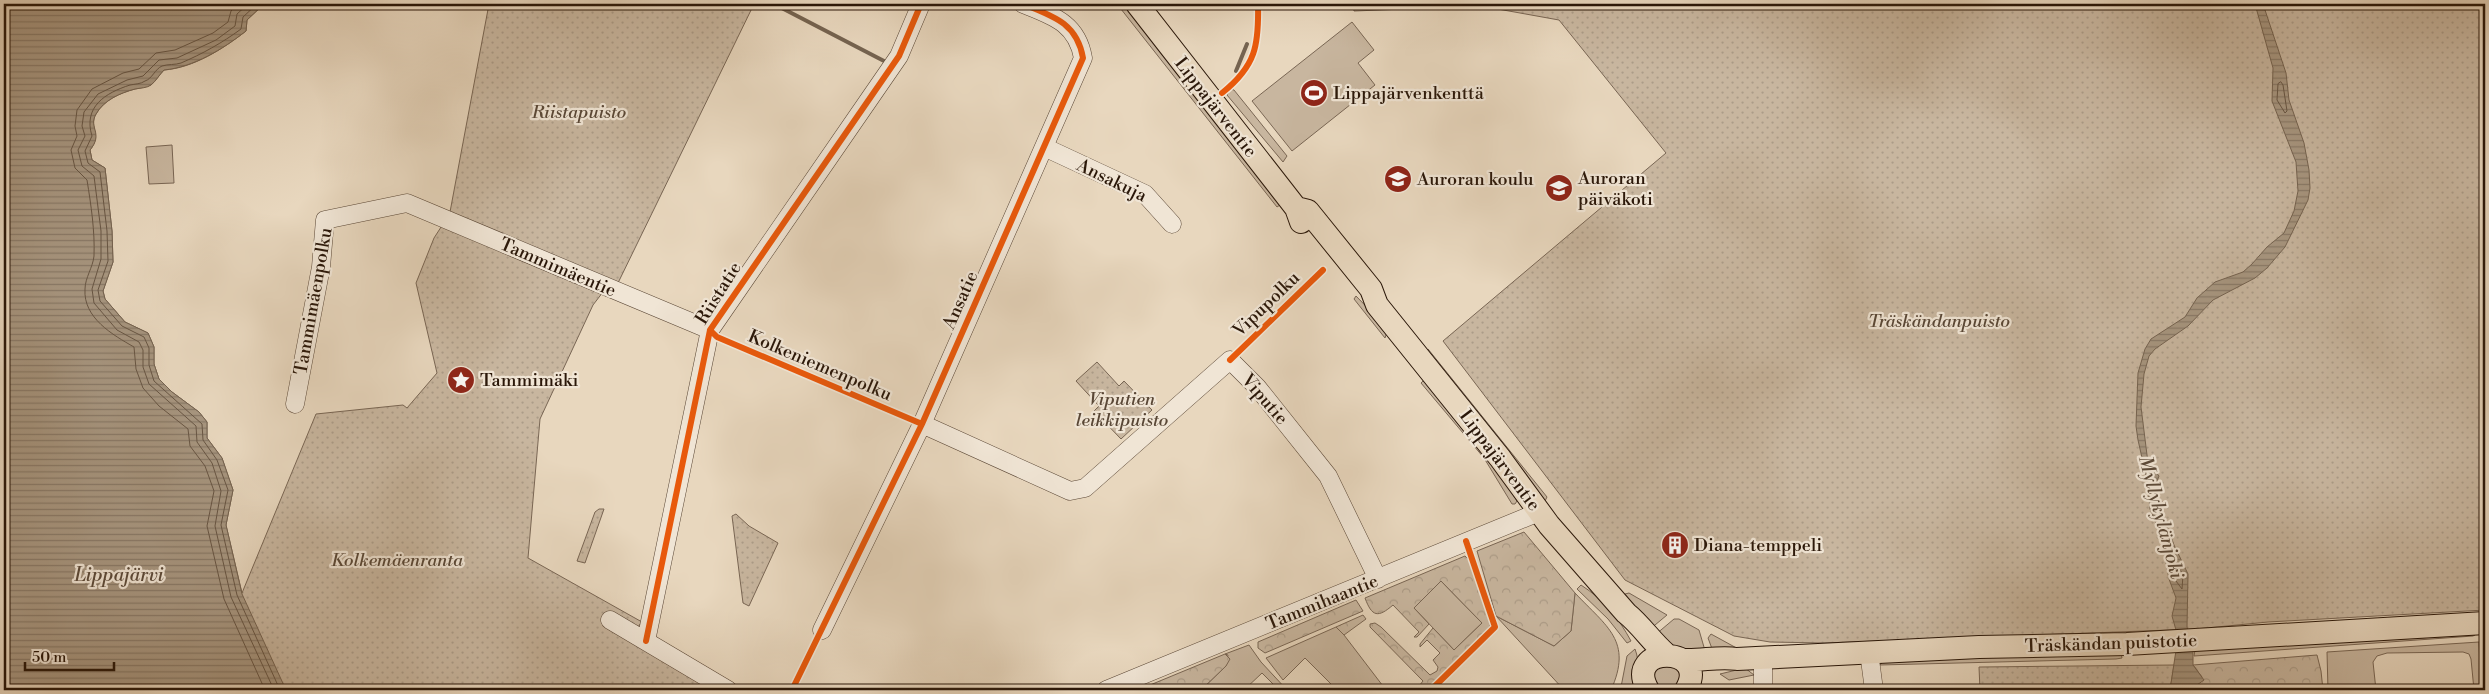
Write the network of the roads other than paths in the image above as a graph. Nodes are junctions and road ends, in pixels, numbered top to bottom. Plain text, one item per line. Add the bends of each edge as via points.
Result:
1 (921, 4) edge
2 (1023, 4) edge
3 (1137, 4) edge
4 (1044, 148) junction
5 (407, 202) joint
6 (1172, 224) dead end
7 (710, 330) junction
8 (294, 404) dead end
9 (922, 424) junction
10 (1538, 512) junction
11 (1378, 579) junction
12 (610, 620) dead end
13 (2485, 623) edge
14 (822, 630) dead end
15 (646, 641) junction
16 (1869, 652) junction
17 (1763, 656) junction
18 (1737, 659) junction
19 (1655, 673) edge
20 (1687, 688) edge
21 (728, 690) edge
22 (1106, 690) edge
23 (1762, 690) edge
24 (1874, 690) edge

1 - 7 street, Riistatie via 899,56
2 - 4 street, Ansatie via 1070,28 1080,42 1083,58
3 - 10 main road, Lippajärventie via 1296,208 1299,220 1362,297 1377,304 1500,458
4 - 6 street, Ansakuja via 1145,194
4 - 9 street, Ansatie
5 - 7 street, Tammimäentie
5 - 8 street, Tammimäenpolku via 325,220 320,267
7 - 15 street, Riistatie
9 - 11 street, Viputie via 1070,491 1085,488 1230,360 1257,387 1328,476
9 - 14 street, Ansatie
10 - 11 street, Tammihaantie
10 - 19 main road, Lippajärventie via 1626,614 1641,625 1656,646
11 - 22 street, Tammihaantie
12 - 15 street
13 - 16 main road, Träskändan puistotie via 2154,642
15 - 21 street
16 - 17 main road, Träskändan puistotie
16 - 24 street
17 - 18 main road, Träskändan puistotie
17 - 23 street
18 - 19 main road, Träskändan puistotie via 1722,657 1696,661
18 - 20 main road, Träskändan puistotie via 1723,668 1699,675
19 - 20 main road via 1690,675

